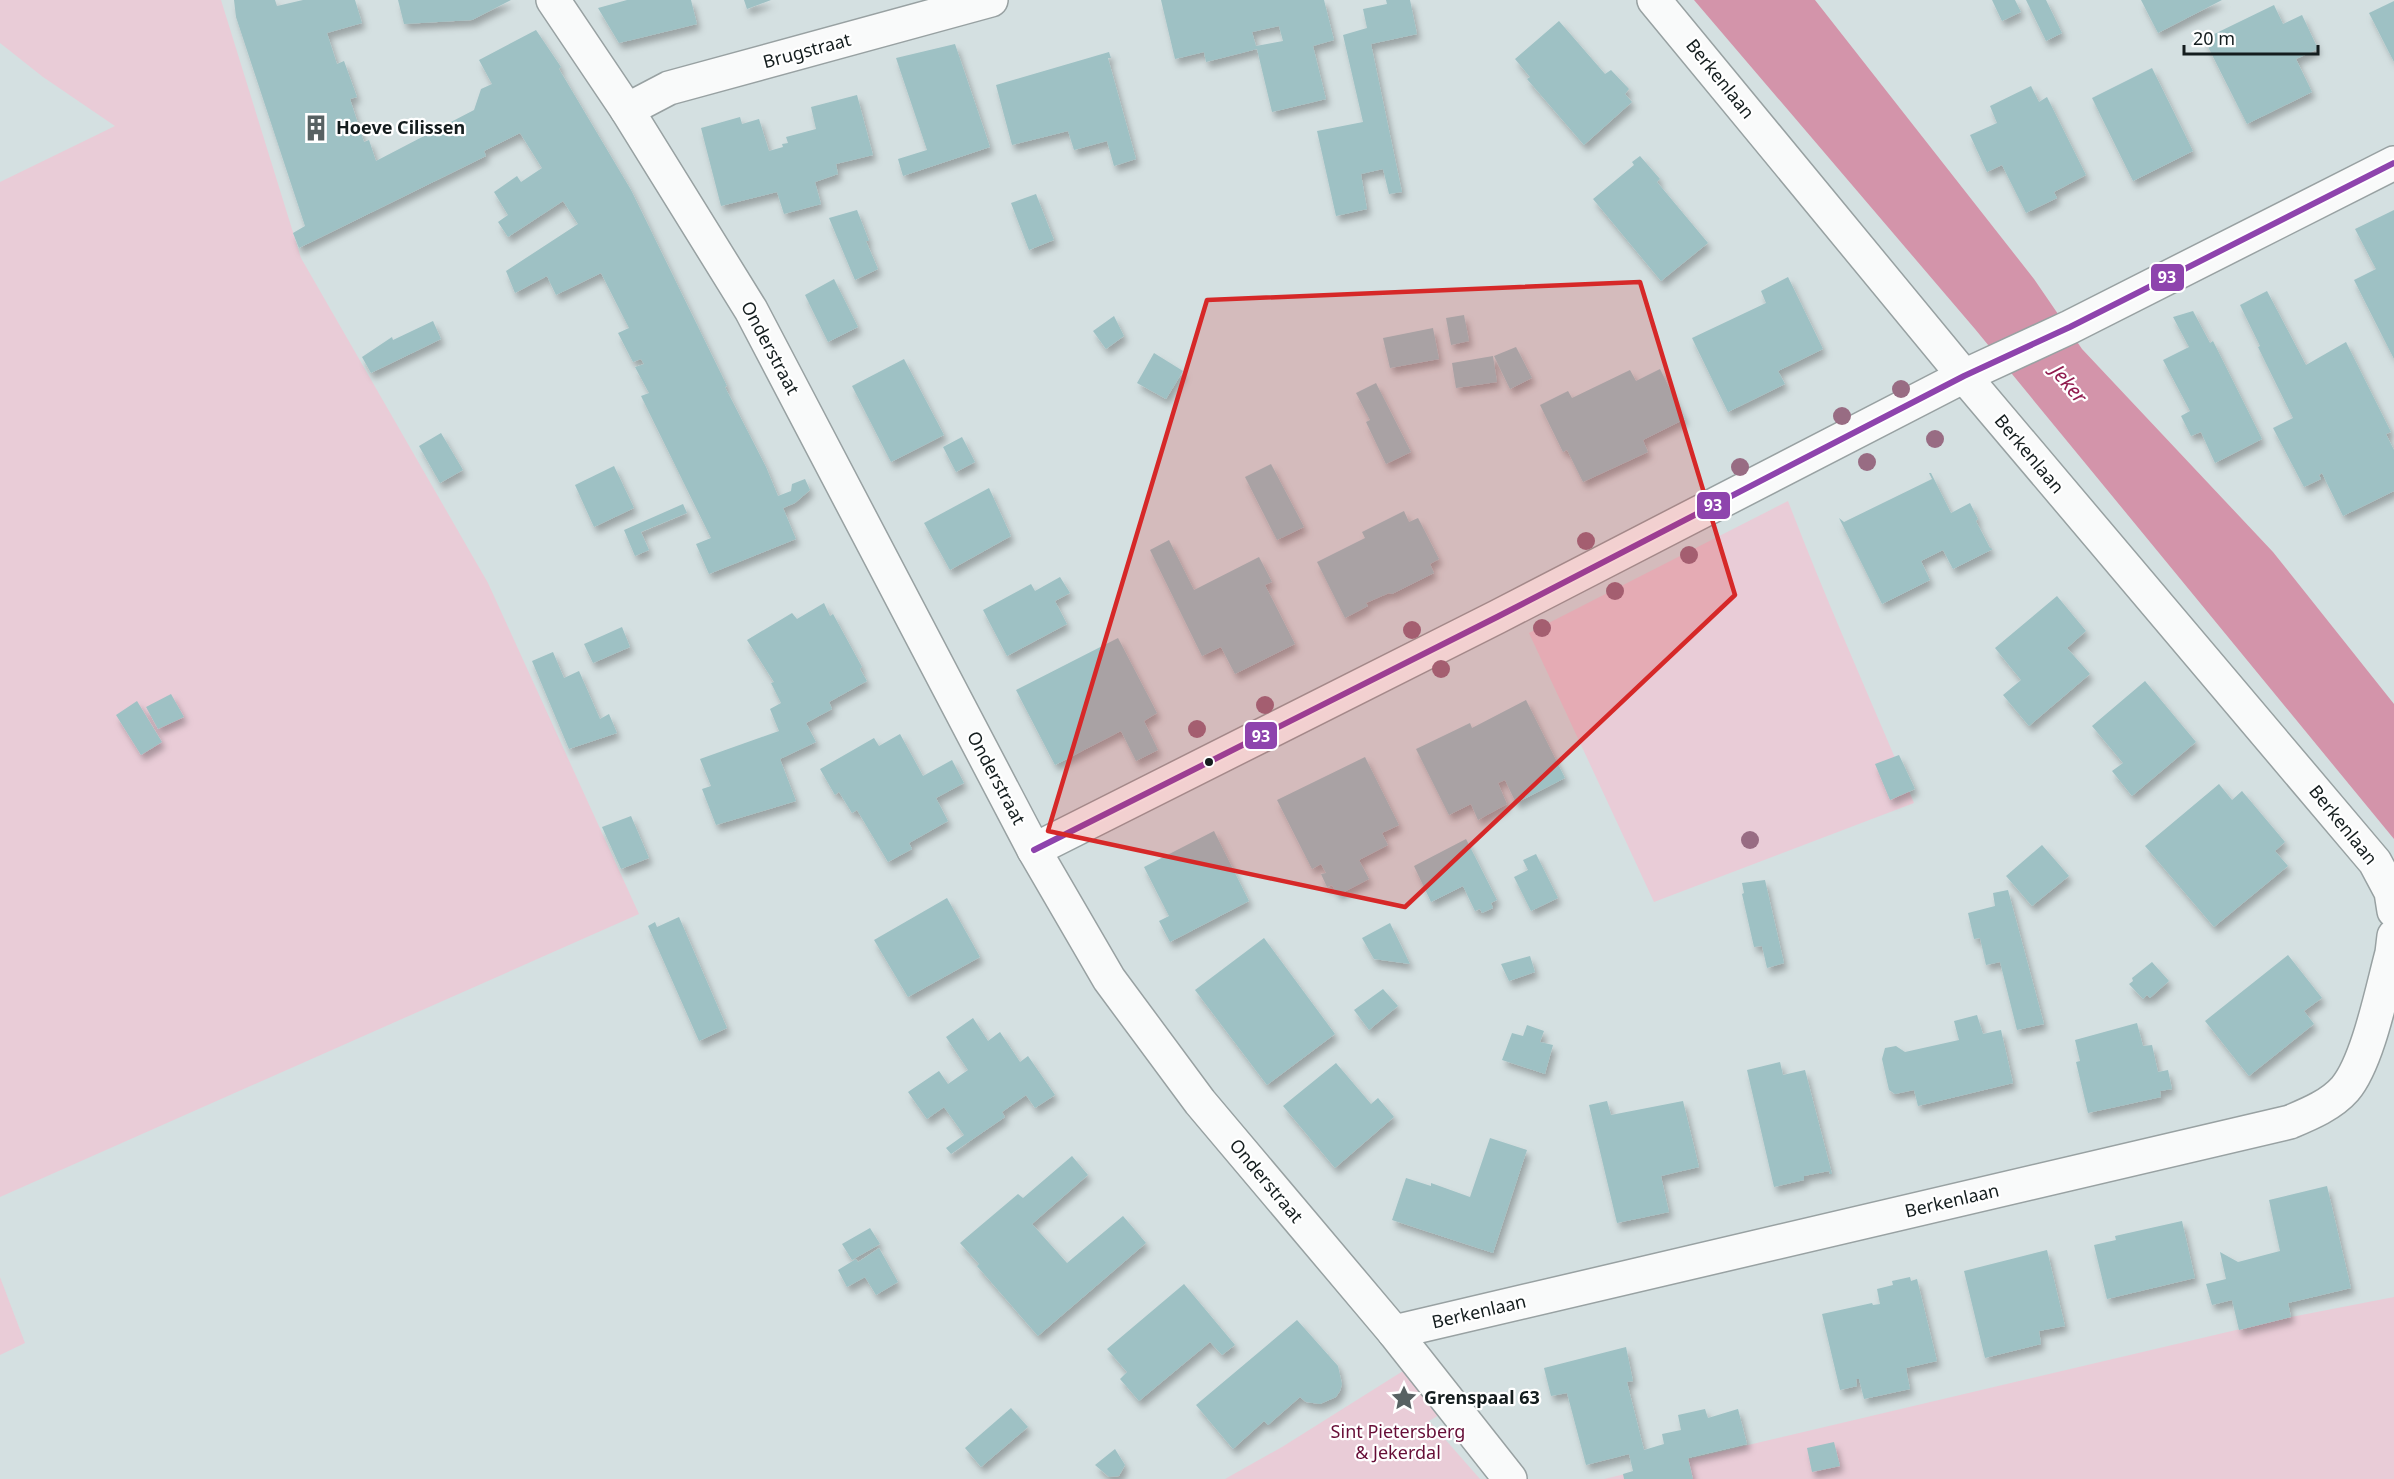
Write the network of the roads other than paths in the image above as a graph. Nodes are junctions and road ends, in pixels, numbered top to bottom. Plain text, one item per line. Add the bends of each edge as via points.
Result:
1 (553, 0) edge
2 (991, 0) edge
3 (1654, 0) edge
4 (627, 110) junction
5 (2394, 162) edge
6 (1976, 371) junction
7 (1034, 850) junction
8 (2394, 911) edge
9 (2394, 936) edge
10 (1394, 1332) junction
11 (1510, 1479) edge

1 - 4 street, Onderstraat
2 - 4 street, Brugstraat via 669,88
3 - 6 street, Berkenlaan
4 - 7 street, Onderstraat via 751,310
5 - 6 street
6 - 7 street
6 - 8 street, Berkenlaan via 2375,862 2391,891
7 - 10 street, Onderstraat via 1109,979 1200,1102
9 - 10 street, Berkenlaan via 2360,1066 2344,1090 2318,1110 2290,1122
10 - 11 street, Onderstraat

